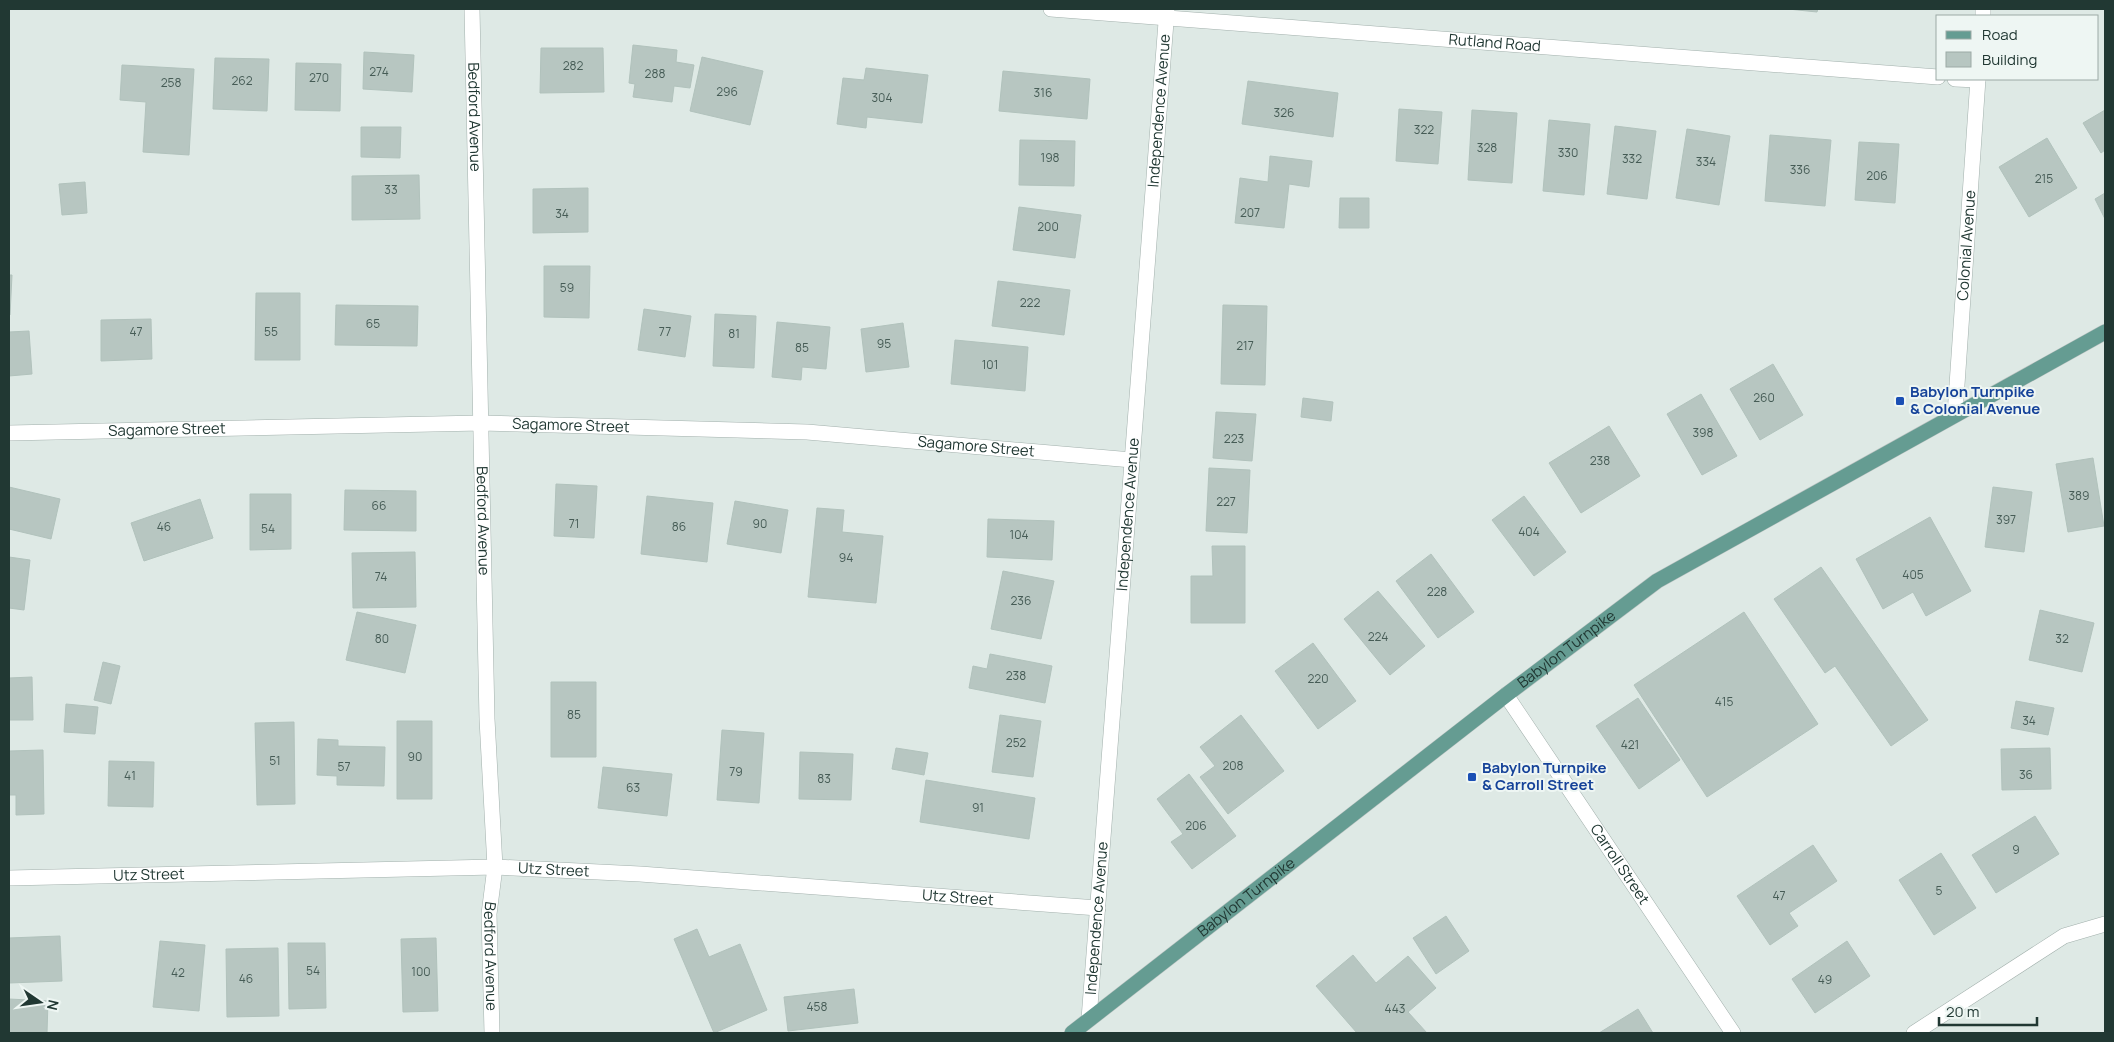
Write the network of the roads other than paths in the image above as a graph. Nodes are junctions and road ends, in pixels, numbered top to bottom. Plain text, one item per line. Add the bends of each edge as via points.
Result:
1 (472, 9) edge
2 (1051, 9) edge
3 (1166, 13) edge
4 (1936, 77) edge
5 (1978, 80) edge
6 (2105, 332) edge
7 (1955, 414) junction
8 (481, 423) junction
9 (9, 433) edge
10 (1132, 460) junction
11 (1506, 696) junction
12 (495, 867) junction
13 (9, 878) edge
14 (1098, 908) junction
15 (2105, 924) edge
16 (1089, 1019) junction
17 (492, 1033) edge
18 (1072, 1033) edge
19 (1733, 1033) edge
20 (1914, 1033) edge

1 - 8 street, Bedford Avenue
2 - 3 street, Rutland Road
3 - 4 street, Rutland Road
3 - 10 street, Independence Avenue
5 - 7 street, Colonial Avenue
6 - 7 main road, Babylon Turnpike
7 - 11 main road, Babylon Turnpike via 1657,581
8 - 9 street, Sagamore Street
8 - 10 street, Sagamore Street via 808,432
8 - 12 street, Bedford Avenue via 487,718
10 - 14 street, Independence Avenue
11 - 16 main road, Babylon Turnpike
11 - 19 street, Carroll Street
12 - 13 street, Utz Street
12 - 14 street, Utz Street via 640,874
12 - 17 street, Bedford Avenue via 489,914
14 - 16 street, Independence Avenue
15 - 20 street via 2064,936
16 - 18 main road, Babylon Turnpike

